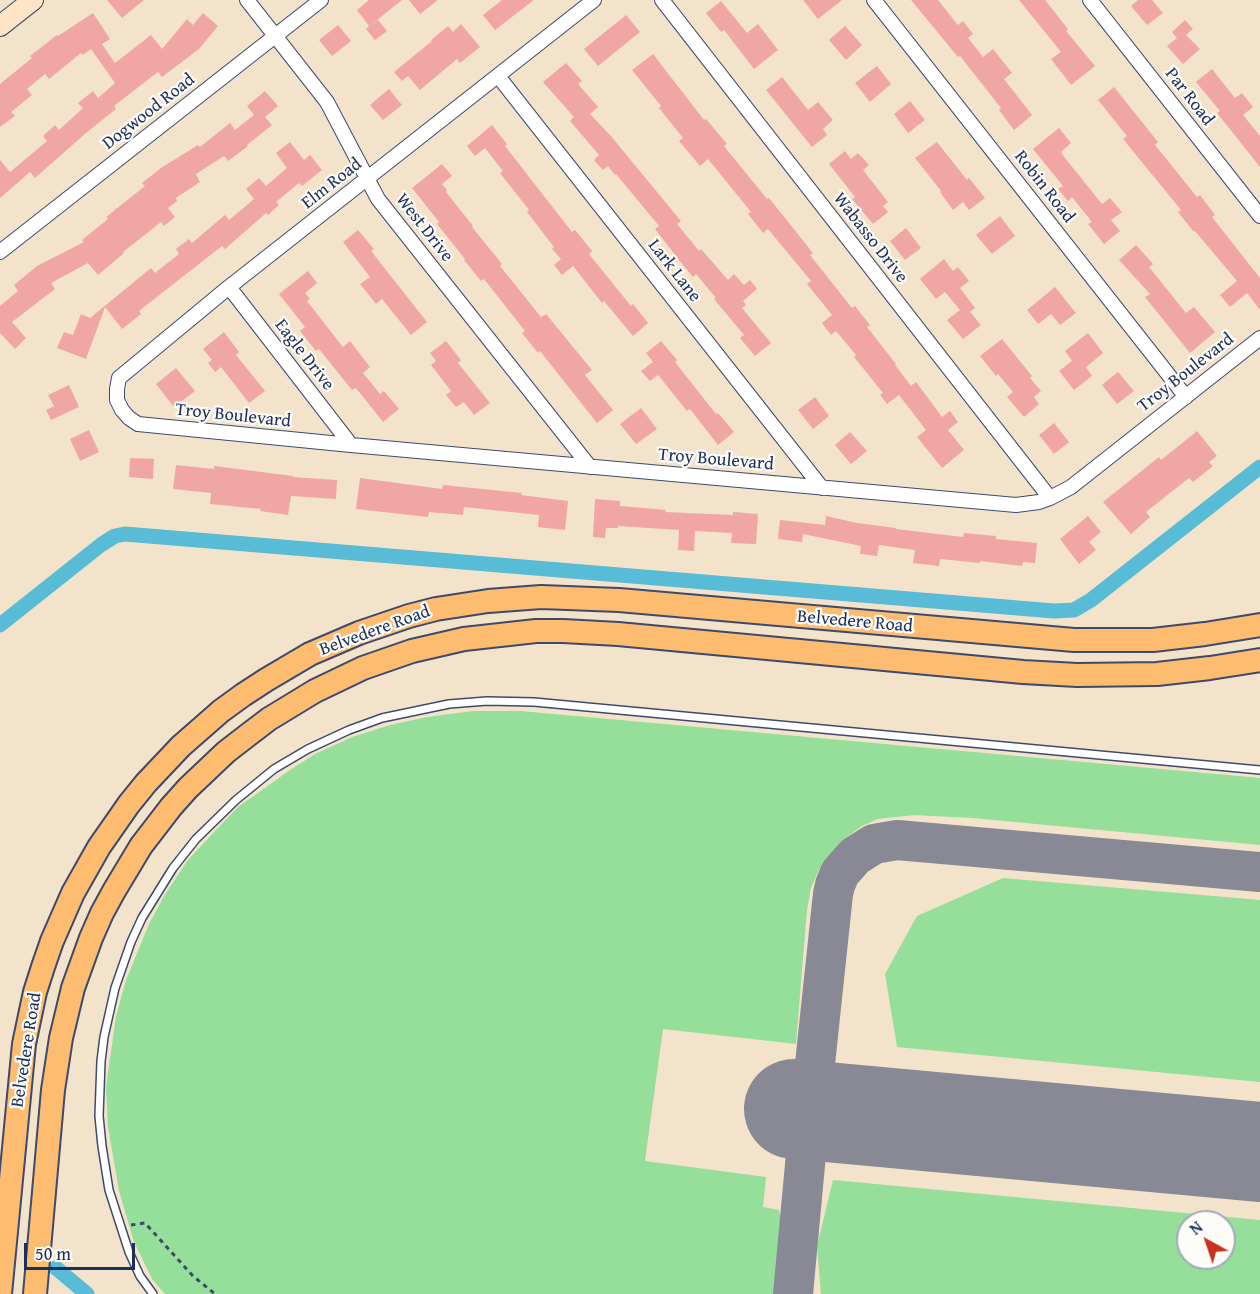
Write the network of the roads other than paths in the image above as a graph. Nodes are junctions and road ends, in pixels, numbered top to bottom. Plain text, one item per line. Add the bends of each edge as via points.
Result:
1 (247, 0) edge
2 (321, 0) edge
3 (594, 0) edge
4 (662, 0) edge
5 (874, 0) edge
6 (1090, 0) edge
7 (31, 1) edge
8 (0, 26) edge
9 (275, 36) junction
10 (498, 76) junction
11 (367, 179) junction
12 (1260, 216) edge
13 (0, 252) edge
14 (229, 287) junction
15 (1260, 338) edge
16 (1186, 397) junction
17 (122, 410) joint
18 (351, 446) junction
19 (590, 467) junction
20 (822, 488) junction
21 (1050, 498) junction
22 (818, 619) junction
23 (1260, 625) edge
24 (813, 653) junction
25 (1260, 660) edge
26 (1260, 770) edge
27 (1, 1293) edge
28 (35, 1294) edge
29 (153, 1294) edge

1 - 9 street, West Drive
2 - 9 street, Dogwood Road
3 - 10 street, Elm Road
4 - 21 street, Wabasso Drive
5 - 16 street, Robin Road
6 - 12 street, Par Road
7 - 8 street
9 - 11 street, West Drive via 327,102
9 - 13 street, Dogwood Road
10 - 11 street, Elm Road
10 - 20 street, Lark Lane
11 - 14 street, Elm Road
11 - 19 street, West Drive via 385,208
14 - 17 street, Elm Road via 119,378 117,400
14 - 18 street, Eagle Drive
15 - 16 street, Troy Boulevard
16 - 21 street, Troy Boulevard via 1071,487
17 - 18 street, Troy Boulevard via 138,424
18 - 19 street, Troy Boulevard
19 - 20 street, Troy Boulevard
20 - 21 street, Troy Boulevard via 1005,505
22 - 23 main road, Belvedere Road via 1100,641 1180,637
22 - 24 main road
22 - 27 main road, Belvedere Road via 567,597 462,604 409,616 334,643 288,666 214,717 163,764 124,811 86,869 51,941 24,1044
24 - 25 main road, Belvedere Road via 1077,675 1157,674
24 - 28 main road, Belvedere Road via 563,631 464,639 404,654 338,679 284,709 226,752 188,788 141,846 102,913 82,962 65,1014 57,1063
26 - 29 lane via 534,702 449,704 382,718 348,730 274,769 196,839 147,910 115,988 99,1083 105,1169 129,1252

